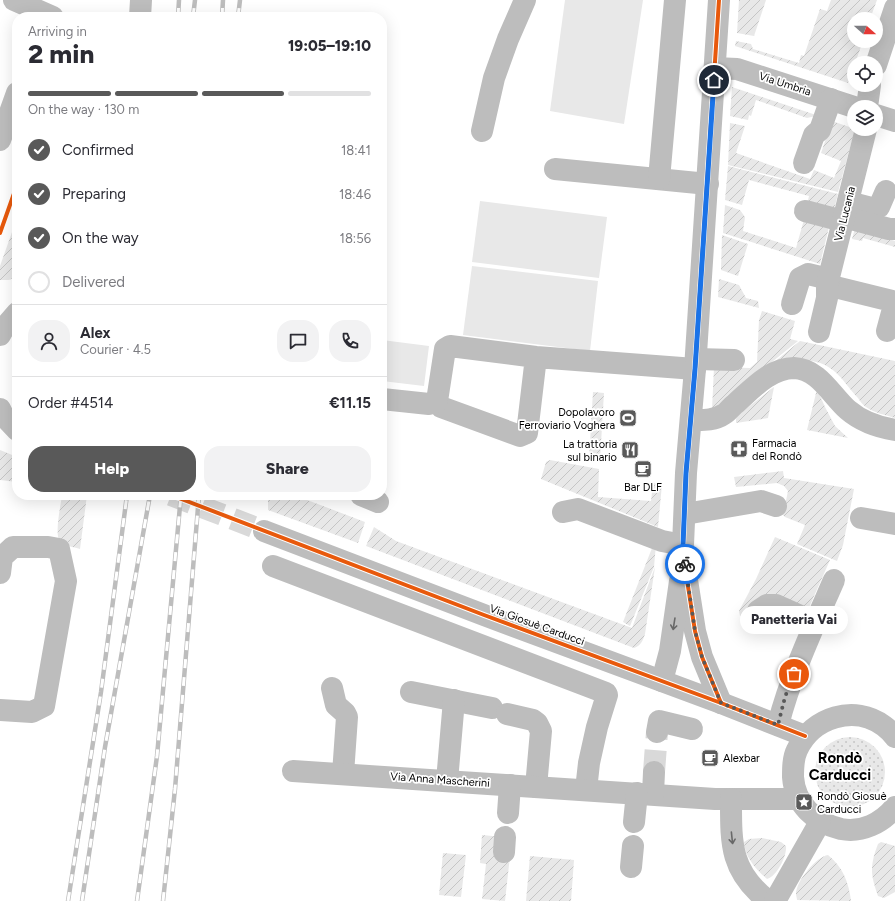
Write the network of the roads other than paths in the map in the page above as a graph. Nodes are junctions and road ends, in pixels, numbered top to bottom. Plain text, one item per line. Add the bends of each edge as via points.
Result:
1 (141, 0) edge
2 (525, 0) edge
3 (675, 0) edge
4 (719, 0) edge
5 (140, 12) edge
6 (893, 19) edge
7 (879, 56) edge
8 (715, 68) junction
9 (831, 99) junction
10 (847, 105) edge
11 (12, 106) edge
12 (883, 117) edge
13 (895, 121) edge
14 (482, 131) dead end
15 (864, 136) edge
16 (0, 140) edge
17 (804, 163) dead end
18 (555, 169) dead end
19 (658, 179) junction
20 (708, 184) junction
21 (886, 191) dead end
22 (805, 211) dead end
23 (845, 213) junction
24 (895, 228) edge
25 (828, 288) junction
26 (792, 304) dead end
27 (12, 319) edge
28 (887, 331) dead end
29 (819, 332) dead end
30 (0, 335) edge
31 (536, 356) junction
32 (734, 360) dead end
33 (695, 364) junction
34 (387, 400) edge
35 (437, 401) junction
36 (0, 409) edge
37 (691, 420) junction
38 (12, 425) edge
39 (895, 430) edge
40 (776, 506) dead end
41 (563, 512) dead end
42 (685, 514) junction
43 (861, 518) dead end
44 (895, 524) edge
45 (264, 531) tunnel mouth
46 (684, 551) junction
47 (274, 566) dead end
48 (0, 573) edge
49 (834, 580) dead end
50 (758, 611) dead end
51 (816, 623) junction
52 (662, 681) junction
53 (332, 688) dead end
54 (410, 692) dead end
55 (454, 700) junction
56 (721, 703) junction
57 (0, 710) edge
58 (778, 725) junction
59 (692, 729) dead end
60 (657, 732) dead end
61 (805, 736) junction
62 (895, 737) edge
63 (293, 771) dead end
64 (654, 772) tunnel mouth
65 (343, 774) junction
66 (447, 781) junction
67 (510, 785) junction
68 (536, 787) junction
69 (586, 790) junction
70 (645, 794) junction
71 (731, 799) junction
72 (799, 799) junction
73 (508, 813) dead end
74 (891, 817) edge
75 (634, 822) dead end
76 (820, 822) junction
77 (768, 901) edge
78 (775, 901) edge

1 - 5 street
2 - 14 street via 494,78
3 - 19 street
4 - 8 street
6 - 7 street
8 - 9 street, Via Umbria via 737,69
8 - 20 street
9 - 10 street, Via Umbria
9 - 17 street
11 - 16 street
12 - 13 street
15 - 23 street, Via Lucania
18 - 19 street
19 - 20 street
20 - 33 street
21 - 23 street via 879,208
22 - 23 street
23 - 24 street via 889,229
23 - 25 street, Via Lucania
25 - 26 street via 808,274 800,278
25 - 28 street via 892,301 894,305
25 - 29 street, Via Lucania
27 - 30 street
31 - 33 street
31 - 35 street via 450,346 445,349
31 - 35 street via 527,433 520,436 441,407
32 - 33 street
33 - 37 street
34 - 35 street via 429,404
36 - 38 street
37 - 39 street via 706,420 724,414 768,376 783,369 794,368 813,373 848,410 869,424
37 - 42 street
40 - 42 street via 761,501
41 - 46 street via 578,509
42 - 46 street
43 - 44 street
45 - 52 street, Via Giosuè Carducci
46 -> 52 street via 670,651
46 - 56 street via 695,631 702,657
47 - 69 street via 606,693 589,763
48 - 57 street via 2,557 13,547 48,547 59,549 66,581 44,706 32,712
49 - 51 street
50 - 51 street via 767,605 776,605
51 - 58 street via 785,697
52 - 56 street, Via Giosuè Carducci
53 - 65 street via 336,705 347,717
54 - 55 street
55 - 66 street
55 - 68 street via 537,723 541,731
56 - 58 street, Via Giosuè Carducci
58 - 61 street, Via Giosuè Carducci
59 - 60 street via 659,721
61 - 62 street via 818,724 834,717 852,715 869,718 884,726
61 - 72 street via 796,750 792,767
63 - 65 street, Via Anna Mascherini
64 - 70 street
65 - 66 street, Via Anna Mascherini
66 - 67 street, Via Anna Mascherini
67 - 68 street, Via Anna Mascherini
67 - 73 street
68 - 69 street, Via Anna Mascherini
69 - 70 street, Via Anna Mascherini
70 - 71 street, Via Anna Mascherini
70 - 75 street
71 - 72 street, Via Anna Mascherini
71 -> 77 street via 731,840 736,861 744,877
72 - 76 street
74 - 76 street via 871,826 845,830
76 - 78 street

